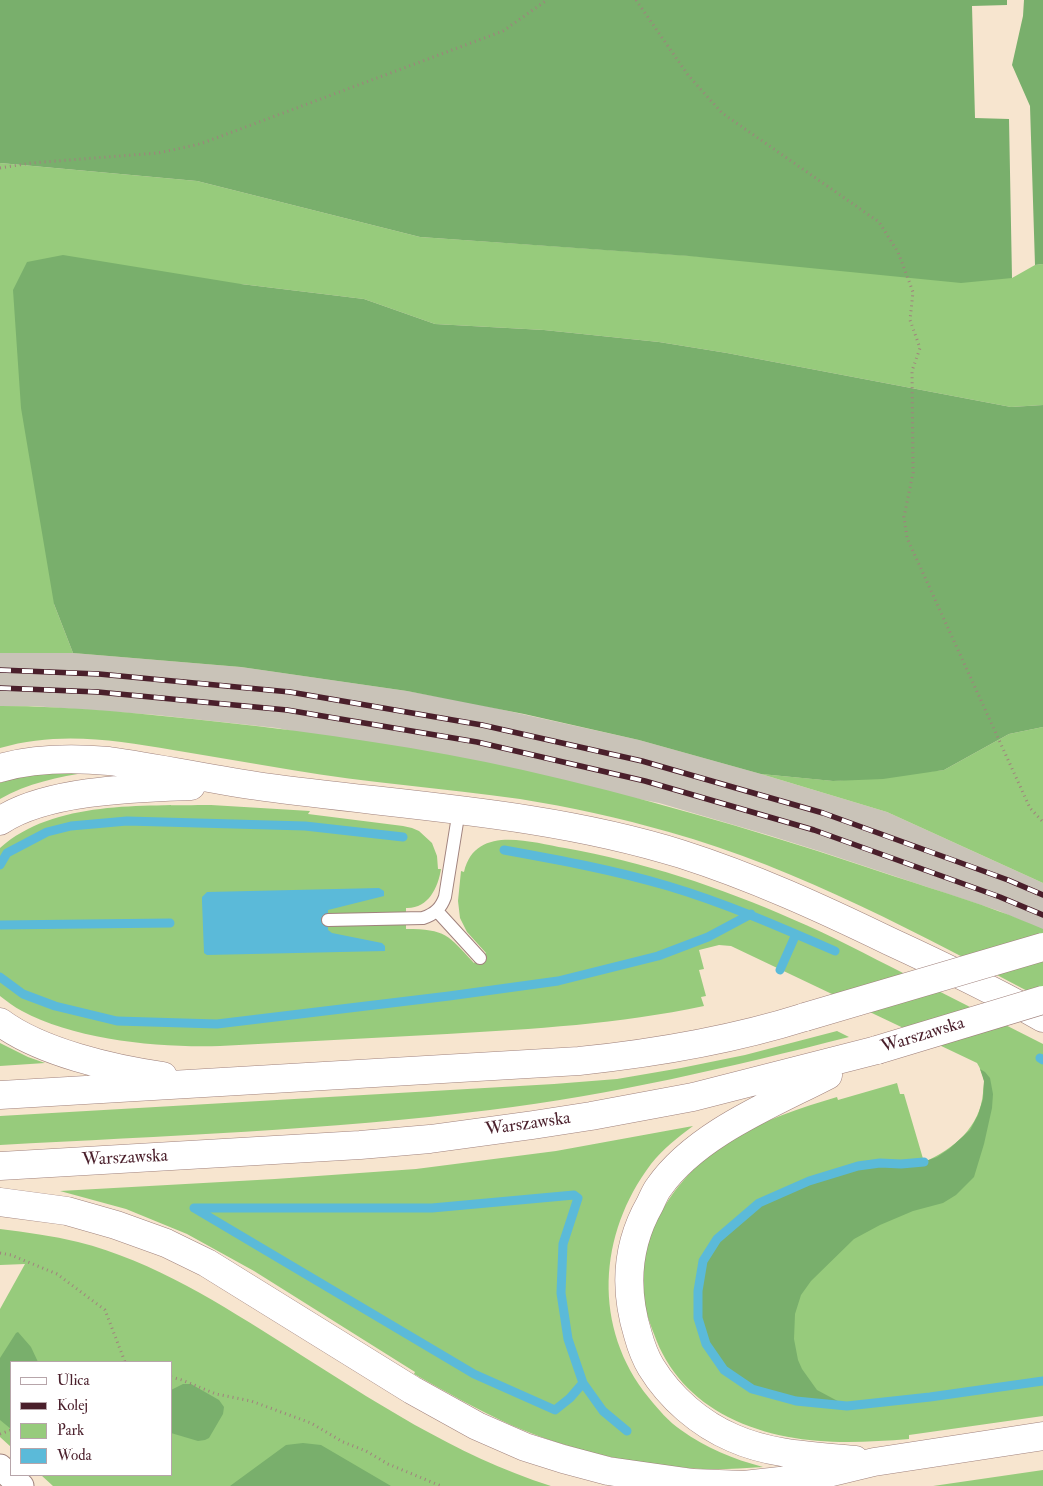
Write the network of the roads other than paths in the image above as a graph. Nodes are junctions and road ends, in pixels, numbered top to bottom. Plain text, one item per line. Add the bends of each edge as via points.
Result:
1 (0, 768) edge
2 (263, 787) junction
3 (459, 810) junction
4 (0, 821) edge
5 (437, 911) junction
6 (328, 920) dead end
7 (1043, 947) edge
8 (480, 958) dead end
9 (1043, 1000) edge
10 (1043, 1018) edge
11 (0, 1022) edge
12 (877, 1050) junction
13 (221, 1083) junction
14 (0, 1095) edge
15 (0, 1166) edge
16 (0, 1202) edge
17 (1043, 1436) edge
18 (874, 1462) junction
19 (0, 1467) edge
20 (20, 1486) edge

1 - 2 main road via 48,760 87,759
2 - 3 main road
2 - 4 main road via 157,787 100,792 35,805
3 - 5 lane via 445,897
3 - 10 main road via 595,832 681,854 769,885 989,988
5 - 6 lane via 423,918
5 - 8 lane
7 - 13 main road, bridge via 741,1035 656,1052 526,1064
9 - 12 main road, Warszawska, bridge
11 - 13 main road via 42,1045 75,1056 145,1074
12 - 15 main road, Warszawska via 693,1097 591,1116 430,1139
12 - 18 main road via 736,1122 678,1164 658,1187 639,1224 629,1285 635,1325 651,1367 677,1400 694,1415 733,1438 759,1447
13 - 14 main road
16 - 18 main road via 67,1211 166,1243 207,1263 412,1390 477,1426 563,1459 651,1478 744,1485 807,1478
17 - 18 main road
19 - 20 street

